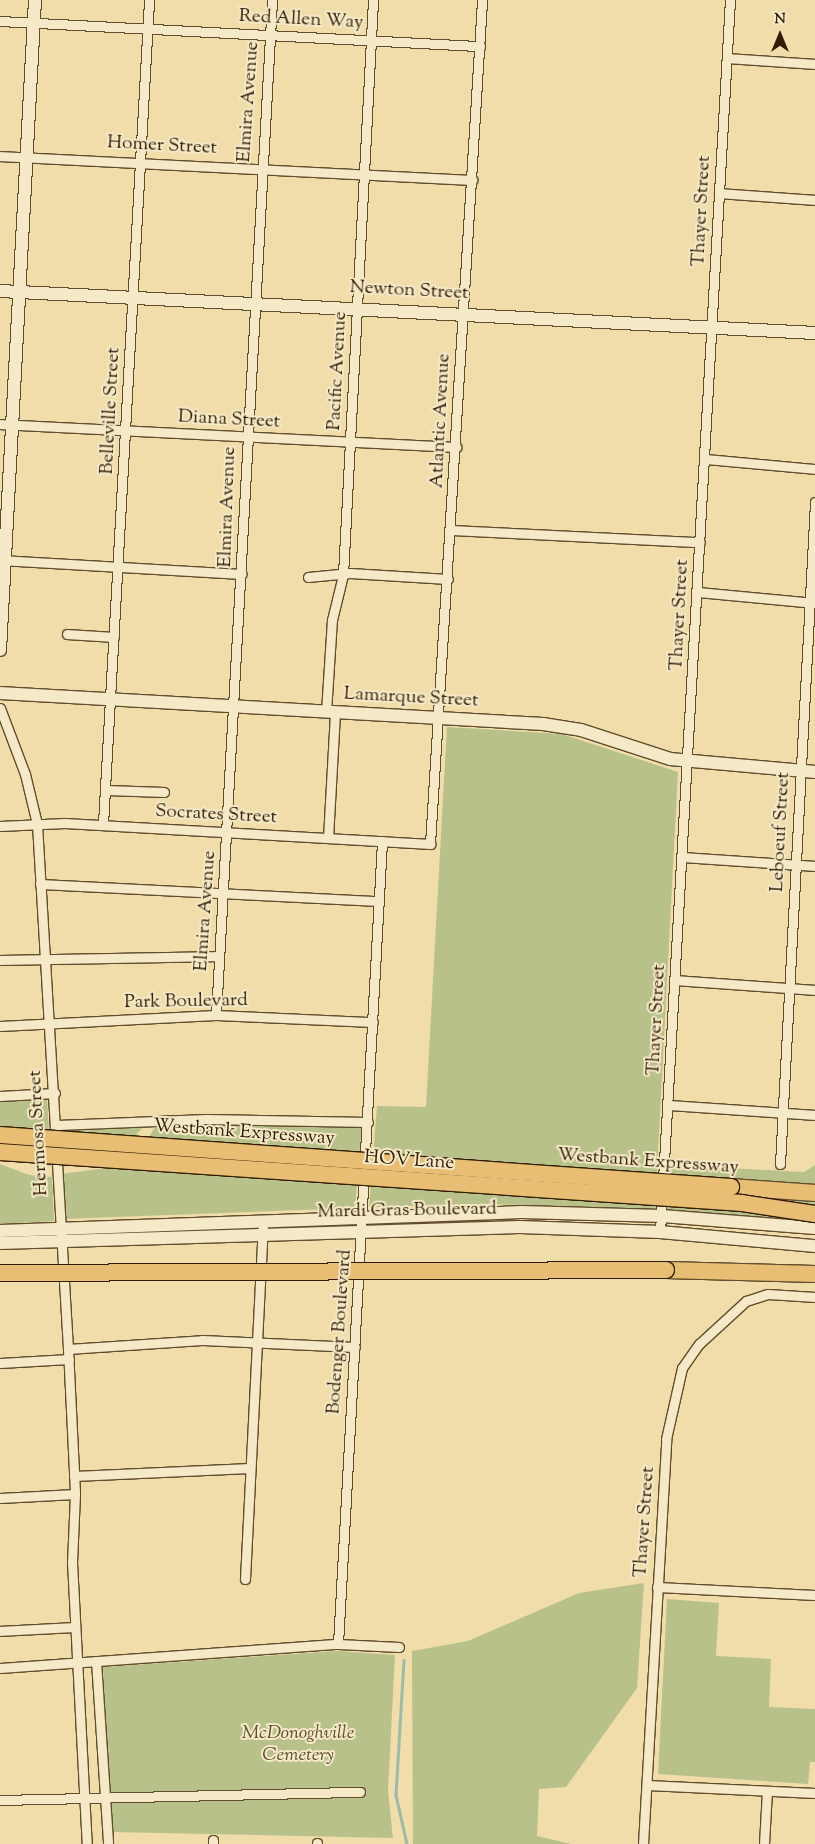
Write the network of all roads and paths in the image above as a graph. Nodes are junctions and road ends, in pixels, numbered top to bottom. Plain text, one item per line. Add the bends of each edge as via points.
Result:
1 (35, 0) edge
2 (149, 0) edge
3 (272, 0) edge
4 (373, 0) edge
5 (482, 0) edge
6 (730, 0) edge
7 (34, 20) junction
8 (0, 21) edge
9 (148, 27) junction
10 (270, 34) junction
11 (371, 40) junction
12 (480, 46) junction
13 (727, 58) junction
14 (815, 64) edge
15 (29, 155) junction
16 (0, 156) edge
17 (140, 161) junction
18 (261, 168) junction
19 (364, 174) junction
20 (472, 180) junction
21 (719, 193) junction
22 (815, 200) edge
23 (0, 291) edge
24 (20, 291) junction
25 (134, 296) junction
26 (253, 301) junction
27 (358, 307) junction
28 (463, 313) junction
29 (712, 327) junction
30 (815, 333) edge
31 (6, 424) edge
32 (126, 430) junction
33 (247, 437) junction
34 (350, 443) junction
35 (456, 447) junction
36 (705, 459) junction
37 (815, 469) edge
38 (815, 502) edge
39 (450, 530) junction
40 (700, 542) junction
41 (4, 560) edge
42 (118, 565) junction
43 (242, 574) junction
44 (343, 575) junction
45 (308, 577) dead end
46 (448, 579) junction
47 (697, 592) junction
48 (812, 603) edge
49 (67, 634) dead end
50 (114, 637) junction
51 (0, 650) edge
52 (0, 693) edge
53 (110, 700) junction
54 (233, 707) junction
55 (0, 708) edge
56 (331, 712) junction
57 (438, 718) junction
58 (687, 762) junction
59 (800, 771) junction
60 (815, 772) edge
61 (106, 790) junction
62 (164, 792) dead end
63 (37, 824) junction
64 (103, 824) junction
65 (0, 826) edge
66 (228, 833) junction
67 (328, 838) junction
68 (382, 841) junction
69 (430, 844) joint
70 (683, 856) junction
71 (795, 865) junction
72 (815, 866) edge
73 (40, 884) junction
74 (224, 895) junction
75 (380, 901) junction
76 (219, 956) junction
77 (44, 958) junction
78 (0, 960) edge
79 (675, 980) junction
80 (789, 989) junction
81 (815, 990) edge
82 (216, 1015) junction
83 (49, 1022) junction
84 (373, 1022) junction
85 (0, 1026) edge
86 (55, 1093) junction
87 (0, 1096) edge
88 (670, 1105) junction
89 (782, 1112) junction
90 (815, 1115) edge
91 (368, 1122) junction
92 (57, 1125) junction
93 (0, 1134) edge
94 (0, 1152) edge
95 (780, 1164) dead end
96 (815, 1193) edge
97 (815, 1214) edge
98 (662, 1216) junction
99 (363, 1223) junction
100 (263, 1228) junction
101 (815, 1228) edge
102 (60, 1229) junction
103 (0, 1231) edge
104 (660, 1232) junction
105 (61, 1242) junction
106 (0, 1243) edge
107 (815, 1246) edge
108 (0, 1273) edge
109 (815, 1274) edge
110 (815, 1297) edge
111 (258, 1342) junction
112 (355, 1347) junction
113 (68, 1349) junction
114 (69, 1359) junction
115 (0, 1363) edge
116 (250, 1468) junction
117 (74, 1476) junction
118 (75, 1494) junction
119 (0, 1498) edge
120 (245, 1579) dead end
121 (657, 1587) junction
122 (815, 1595) edge
123 (75, 1627) junction
124 (0, 1631) edge
125 (338, 1644) junction
126 (399, 1647) dead end
127 (96, 1661) junction
128 (77, 1662) junction
129 (0, 1668) edge
130 (647, 1785) junction
131 (767, 1791) junction
132 (360, 1792) dead end
133 (815, 1793) edge
134 (84, 1795) junction
135 (105, 1796) junction
136 (0, 1800) edge
137 (87, 1844) edge
138 (108, 1844) edge
139 (643, 1844) edge
140 (764, 1844) edge

1 - 7 street
2 - 9 street, Belleville Street
3 - 10 street, Elmira Avenue
4 - 11 street, Pacific Avenue
5 - 12 street, Atlantic Avenue
6 - 13 street, Thayer Street
7 - 8 street, Red Allen Way
7 - 9 street, Red Allen Way
7 - 15 street
9 - 10 street, Red Allen Way
9 - 17 street, Belleville Street
10 - 11 street, Red Allen Way
10 - 18 street, Elmira Avenue
11 - 12 street, Red Allen Way
11 - 19 street, Pacific Avenue
12 - 20 street, Atlantic Avenue
13 - 14 street
13 - 21 street, Thayer Street
15 - 16 street, Homer Street
15 - 17 street, Homer Street
15 - 24 street
17 - 18 street, Homer Street
17 - 25 street, Belleville Street
18 - 19 street, Homer Street
18 - 26 street, Elmira Avenue
19 - 20 street, Homer Street
19 - 27 street, Pacific Avenue
20 - 28 street, Atlantic Avenue
21 - 22 street
21 - 29 street, Thayer Street
23 - 24 street, Newton Street
24 - 25 street, Newton Street
24 - 31 street
25 - 26 street, Newton Street
25 - 32 street, Belleville Street
26 - 27 street, Newton Street
26 - 33 street, Elmira Avenue
27 - 28 street, Newton Street
27 - 34 street, Pacific Avenue
28 - 29 street, Newton Street
28 - 35 street, Atlantic Avenue
29 - 30 street, Newton Street
29 - 36 street, Thayer Street
31 - 32 street, Diana Street
31 - 41 street
32 - 33 street, Diana Street
32 - 42 street, Belleville Street
33 - 34 street, Diana Street
33 - 43 street, Elmira Avenue
34 - 35 street, Diana Street
34 - 44 street, Pacific Avenue
35 - 39 street, Atlantic Avenue
36 - 37 street
36 - 40 street, Thayer Street
38 - 48 street, Leboeuf Street
39 - 40 street
39 - 46 street, Atlantic Avenue
40 - 47 street, Thayer Street
41 - 42 street
41 - 51 street
42 - 43 street
42 - 50 street, Belleville Street
43 - 54 street, Elmira Avenue
44 - 45 street
44 - 46 street
44 - 56 street, Pacific Avenue via 332,620
46 - 57 street, Atlantic Avenue
47 - 48 street
47 - 58 street, Thayer Street
48 - 59 street, Leboeuf Street
49 - 50 street
50 - 53 street, Belleville Street
52 - 53 street, Lamarque Street
53 - 54 street, Lamarque Street
53 - 61 street, Belleville Street
54 - 56 street, Lamarque Street
54 - 66 street, Elmira Avenue
55 - 63 street, Hermosa Street via 26,774
56 - 57 street, Lamarque Street
56 - 67 street, Pacific Avenue
57 - 58 street, Lamarque Street via 581,730 657,757
57 - 69 street, Atlantic Avenue
58 - 59 street, Lamarque Street
58 - 70 street, Thayer Street
59 - 60 street, Lamarque Street
59 - 71 street, Leboeuf Street
61 - 62 street
61 - 64 street, Belleville Street
63 - 64 street, Socrates Street
63 - 65 street, Socrates Street
63 - 73 street, Hermosa Street
64 - 66 street, Socrates Street
66 - 67 street, Socrates Street
66 - 74 street, Elmira Avenue
67 - 68 street, Socrates Street
68 - 69 street, Socrates Street
68 - 75 street, Bodenger Boulevard
70 - 71 street
70 - 79 street, Thayer Street
71 - 72 street
71 - 80 street, Leboeuf Street
73 - 74 street
73 - 77 street, Hermosa Street
74 - 75 street
74 - 76 street, Elmira Avenue
75 - 84 street, Bodenger Boulevard
76 - 77 street
76 - 82 street, Elmira Avenue
77 - 78 street
77 - 83 street, Hermosa Street
79 - 80 street
79 - 88 street, Thayer Street
80 - 81 street
80 - 89 street, Leboeuf Street
82 - 83 street, Park Boulevard
82 - 84 street, Park Boulevard
83 - 85 street, Park Boulevard
83 - 86 street, Hermosa Street
84 - 91 street, Bodenger Boulevard
86 - 87 street
86 - 92 street, Hermosa Street
88 - 89 street
88 - 98 street, Thayer Street
89 - 90 street
89 - 95 street, Leboeuf Street
91 - 92 street via 206,1119
91 - 99 street, Bodenger Boulevard
92 - 102 street, Hermosa Street
93 - 96 highway, Westbank Expressway, bridge
94 - 97 highway, HOV Lane, bridge via 742,1203
98 - 99 street, Mardi Gras Boulevard via 522,1212
98 - 101 street, Mardi Gras Boulevard
98 - 104 street, Thayer Street
99 - 100 street, Mardi Gras Boulevard
99 - 104 street, Mardi Gras Boulevard
99 - 112 street, Bodenger Boulevard
100 - 102 street, Mardi Gras Boulevard
100 - 105 street, Mardi Gras Boulevard
100 - 111 street
102 - 103 street, Mardi Gras Boulevard
102 - 105 street, Hermosa Street
104 - 107 street, Mardi Gras Boulevard
105 - 106 street, Mardi Gras Boulevard
105 - 113 street, Hermosa Street
108 - 109 highway, bridge
110 - 121 street, Thayer Street via 756,1296 689,1355 668,1422
111 - 112 street
111 - 113 street via 202,1340
111 - 116 street
112 - 125 street, Bodenger Boulevard
113 - 114 street, Hermosa Street
114 - 115 street
114 - 117 street, Hermosa Street
116 - 117 street
116 - 120 street
117 - 118 street, Hermosa Street
118 - 119 street
118 - 123 street, Hermosa Street via 72,1562
121 - 122 street
121 - 130 street, Thayer Street
123 - 124 street
123 - 128 street, Hermosa Street
125 - 126 street
125 - 127 street
127 - 128 street
127 - 135 street
128 - 129 street
128 - 134 street, Hermosa Street
130 - 131 street
130 - 139 street, Thayer Street
131 - 133 street
131 - 140 street
132 - 135 street
134 - 135 street
134 - 136 street
134 - 137 street, Hermosa Street
135 - 138 street

